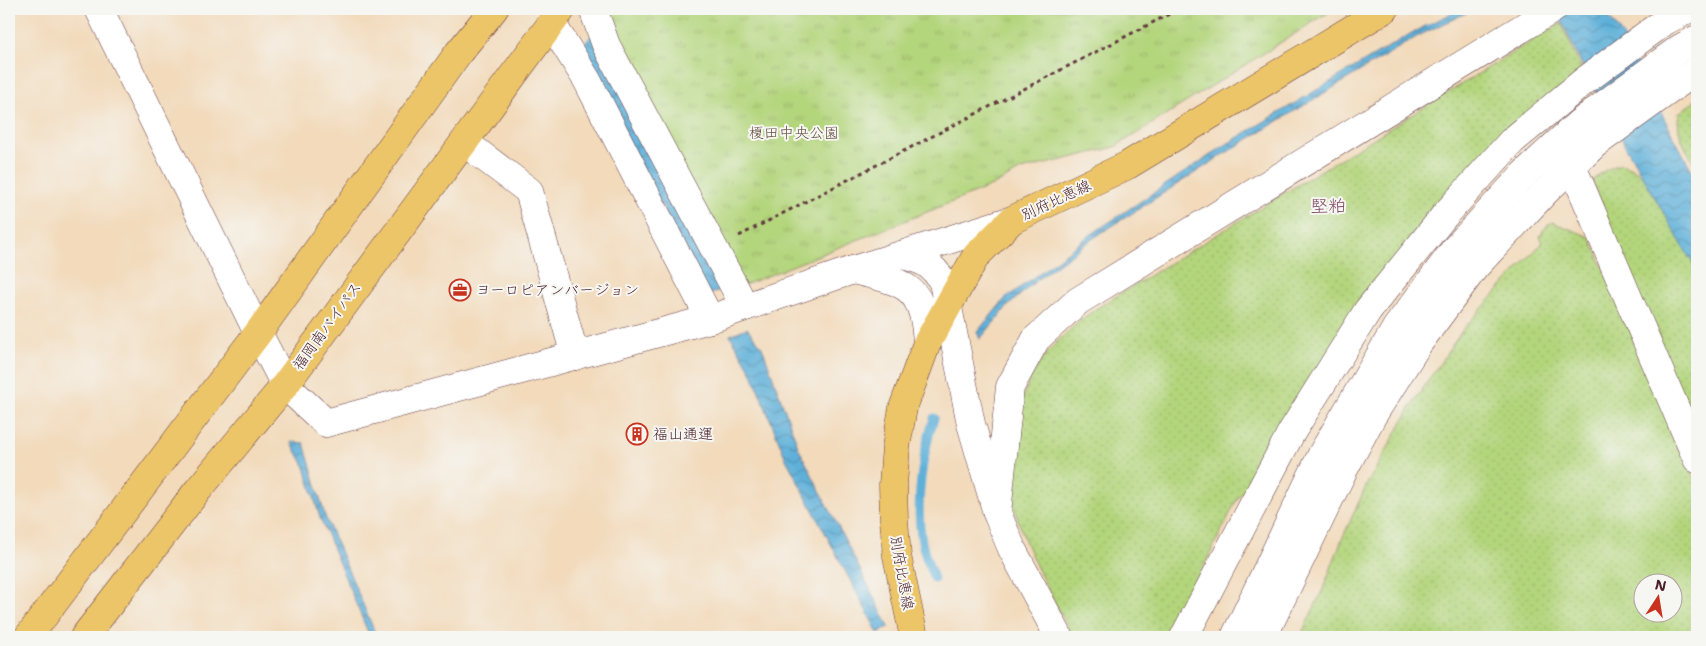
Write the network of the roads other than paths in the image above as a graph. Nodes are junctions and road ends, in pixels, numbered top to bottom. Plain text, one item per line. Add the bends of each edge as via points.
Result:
1 (98, 9) edge
2 (494, 9) edge
3 (593, 9) edge
4 (1385, 9) edge
5 (1553, 9) edge
6 (1688, 9) edge
7 (557, 16) edge
8 (1697, 39) edge
9 (1697, 70) edge
10 (464, 142) junction
11 (1572, 166) junction
12 (1012, 220) junction
13 (902, 255) junction
14 (853, 270) junction
15 (948, 304) junction
16 (745, 307) junction
17 (710, 319) junction
18 (258, 333) junction
19 (927, 343) junction
20 (575, 356) junction
21 (285, 385) junction
22 (1697, 459) edge
23 (997, 513) junction
24 (28, 637) edge
25 (84, 637) edge
26 (914, 637) edge
27 (1059, 637) edge
28 (1184, 637) edge
29 (1235, 637) edge
30 (1263, 637) edge

1 - 18 street
2 - 18 main road via 459,52
3 - 16 street via 606,45
4 - 12 main road, 別府比恵線 via 1128,165
5 - 23 street via 1078,301 1036,339 1010,387
6 - 28 street via 1665,21 1583,82 1512,142 1445,215 1368,310 1291,433
7 - 10 main road, 福岡南バイパス
7 - 17 street
8 - 29 street via 1578,124 1525,173 1455,250 1396,328 1323,452
9 - 11 street via 1595,144
10 - 20 street via 530,191
10 - 21 main road, 福岡南バイパス
11 - 22 street
11 - 30 street via 1475,267 1418,344 1343,471
12 - 13 street
12 - 15 main road, 別府比恵線 via 976,256
13 - 14 street
13 - 15 street via 934,268
14 - 16 street
14 - 19 street via 900,284 913,292 926,321
15 - 19 main road, 別府比恵線
15 - 23 street via 971,424
16 - 17 street
17 - 20 street
18 - 21 street
18 - 24 main road
19 - 26 main road, 別府比恵線 via 903,408 893,484 897,556
20 - 21 street via 326,423
21 - 25 main road, 福岡南バイパス via 198,490
23 - 27 street via 1012,549

